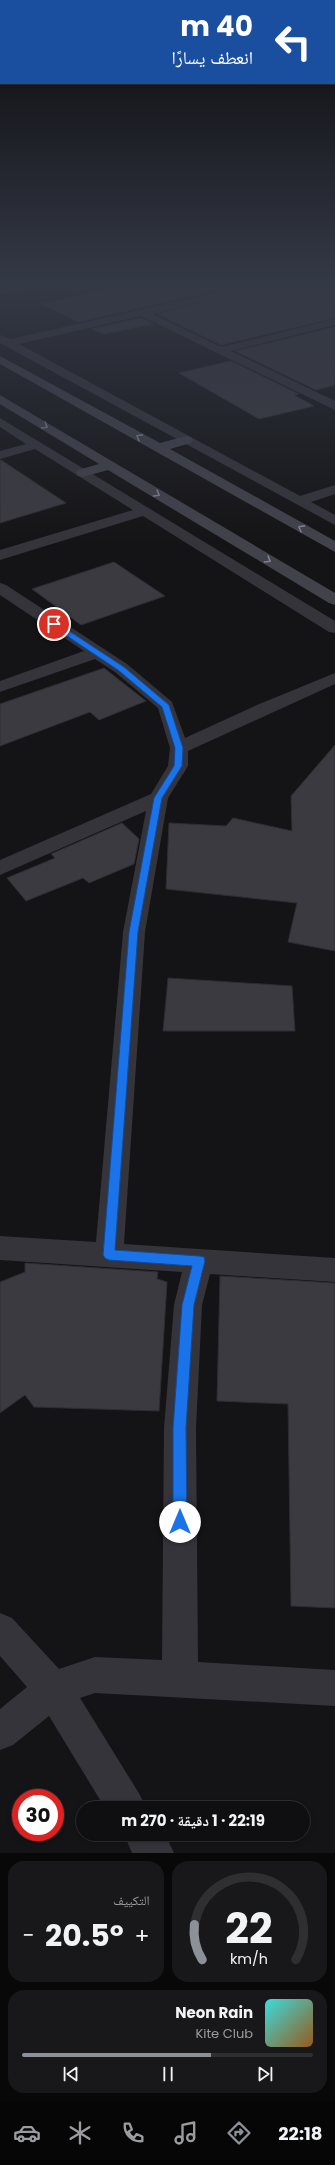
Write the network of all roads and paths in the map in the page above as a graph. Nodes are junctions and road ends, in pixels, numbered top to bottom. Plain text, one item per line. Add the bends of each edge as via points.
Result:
1 (22, 371) edge
2 (62, 371) edge
3 (265, 371) edge
4 (335, 391) edge
5 (316, 396) junction
6 (0, 399) edge
7 (335, 406) edge
8 (0, 422) edge
9 (186, 440) junction
10 (36, 445) junction
11 (159, 448) junction
12 (0, 455) edge
13 (109, 465) junction
14 (83, 473) junction
15 (335, 489) edge
16 (299, 501) junction
17 (145, 511) junction
18 (335, 521) edge
19 (335, 547) edge
20 (0, 555) edge
21 (0, 588) edge
22 (335, 600) edge
23 (335, 628) edge
24 (98, 652) junction
25 (335, 678) edge
26 (0, 687) edge
27 (179, 748) junction
28 (158, 798) junction
29 (0, 868) edge
30 (0, 1248) edge
31 (109, 1255) junction
32 (199, 1261) junction
33 (335, 1270) edge
34 (0, 1630) edge
35 (180, 1679) junction
36 (335, 1688) edge
37 (53, 1689) junction
38 (0, 1732) edge
39 (123, 1801) edge
40 (147, 1841) edge
41 (154, 1853) edge

11 -> 1 main road
2 - 9 street
3 - 5 street
4 - 5 street
5 - 7 street
6 -> 13 main road
8 - 10 street
9 - 11 main road
9 - 16 street
10 - 12 street
10 - 14 street
19 -> 11 main road
13 - 14 main road
13 -> 22 main road
14 - 17 street
15 - 16 street
16 - 18 street
17 - 20 street
17 - 23 street
21 - 24 street
24 - 26 street
24 - 27 street via 166,706
25 - 27 street
27 - 28 street via 178,766
28 - 29 street
28 - 31 street via 134,932
30 - 31 street
31 - 32 street
32 - 33 street
32 - 35 street via 188,1305 180,1428
34 - 37 street
35 - 36 street
35 - 37 street via 95,1675
37 - 38 street
37 - 39 street
40 - 41 street

